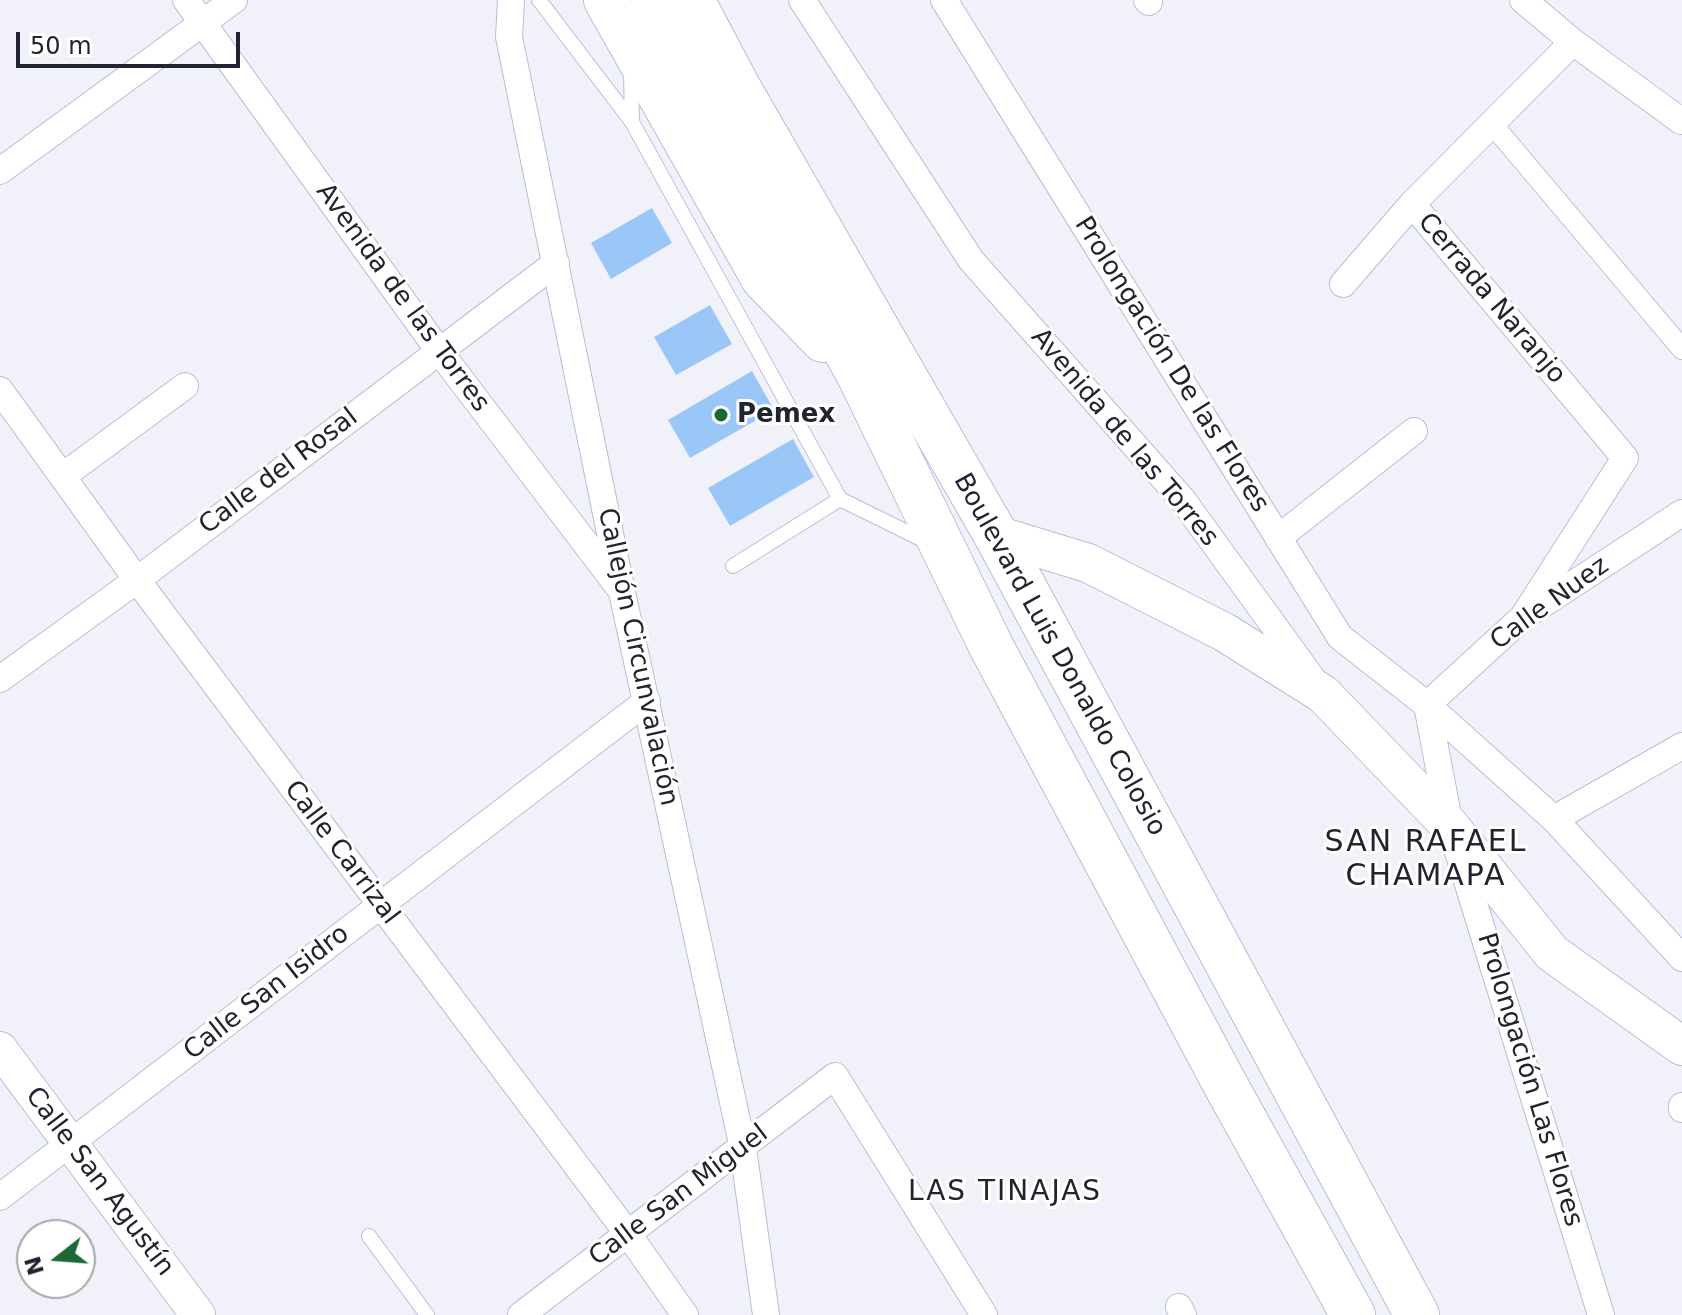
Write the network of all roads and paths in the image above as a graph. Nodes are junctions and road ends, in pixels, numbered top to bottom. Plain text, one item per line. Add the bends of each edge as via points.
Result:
1 (186, 0) edge
2 (234, 0) edge
3 (511, 0) edge
4 (539, 0) edge
5 (606, 0) edge
6 (654, 0) edge
7 (692, 0) edge
8 (719, 0) edge
9 (802, 0) edge
10 (944, 0) edge
11 (1523, 0) edge
12 (203, 24) junction
13 (630, 40) junction
14 (1573, 42) junction
15 (728, 104) junction
16 (1681, 121) edge
17 (632, 122) junction
18 (1492, 124) junction
19 (0, 171) edge
20 (1412, 204) junction
21 (808, 209) junction
22 (556, 263) junction
23 (743, 283) junction
24 (1343, 284) dead end
25 (1682, 349) edge
26 (439, 351) junction
27 (860, 377) junction
28 (185, 386) dead end
29 (0, 390) edge
30 (1414, 431) dead end
31 (63, 476) junction
32 (840, 499) junction
33 (1682, 513) edge
34 (996, 535) junction
35 (1278, 538) junction
36 (945, 551) junction
37 (733, 566) dead end
38 (137, 580) junction
39 (622, 592) junction
40 (1523, 617) junction
41 (0, 679) edge
42 (1323, 694) junction
43 (647, 701) junction
44 (1427, 705) junction
45 (1682, 746) edge
46 (1554, 819) junction
47 (1450, 826) junction
48 (380, 905) junction
49 (1682, 958) edge
50 (1682, 1046) edge
51 (0, 1049) edge
52 (70, 1144) junction
53 (743, 1148) junction
54 (0, 1197) edge
55 (628, 1234) junction
56 (369, 1236) dead end
57 (198, 1315) edge
58 (427, 1315) edge
59 (521, 1315) edge
60 (685, 1315) edge
61 (766, 1315) edge
62 (984, 1315) edge
63 (1353, 1315) edge
64 (1417, 1315) edge
65 (1601, 1315) edge

1 - 12 street, Avenida de las Torres
2 - 12 street
3 - 22 street, Callejón Circunvalación via 509,37
4 - 17 lane
5 - 13 highway
6 - 15 highway, Boulevard Luis Donaldo Colosio
7 - 15 highway, Boulevard Luis Donaldo Colosio
8 - 21 highway via 759,75
9 - 42 street, Avenida de las Torres via 971,260 1182,499
10 - 35 street, Prolongación De las Flores
11 - 14 street
12 - 19 street
12 - 26 street, Avenida de las Torres
13 - 17 lane
13 - 23 highway
14 - 16 street
14 - 18 street, Cerrada Naranjo
15 - 21 highway, Boulevard Luis Donaldo Colosio
15 - 27 highway, Boulevard Luis Donaldo Colosio
17 - 23 lane
18 - 20 street, Cerrada Naranjo
18 - 25 street
20 - 24 street
20 - 40 street, Cerrada Naranjo via 1625,458
21 - 34 highway, Boulevard Luis Donaldo Colosio
22 - 26 street, Calle del Rosal
22 - 39 street, Callejón Circunvalación
23 - 27 highway
23 - 32 lane
26 - 38 street, Calle del Rosal
26 - 39 street, Avenida de las Torres
27 - 36 highway, Boulevard Luis Donaldo Colosio
28 - 31 street
29 - 31 street, Calle Carrizal
30 - 35 street
31 - 38 street, Calle Carrizal
32 - 36 lane
32 - 37 lane
33 - 40 street, Calle Nuez
34 - 42 main road via 1088,563 1224,632
34 - 64 highway, Boulevard Luis Donaldo Colosio
35 - 44 street, Prolongación De las Flores via 1340,637
36 - 63 highway, Boulevard Luis Donaldo Colosio via 1225,1084
38 - 41 street, Calle del Rosal
38 - 48 street, Calle Carrizal
39 - 43 street, Callejón Circunvalación
40 - 44 street, Calle Nuez
42 - 47 main road
43 - 48 street, Calle San Isidro
43 - 53 street, Callejón Circunvalación
44 - 46 street, Prolongación De las Flores
44 - 47 street, Prolongación Las Flores
45 - 46 street
46 - 49 street, Prolongación De las Flores
47 - 50 main road via 1552,953
47 - 65 street, Prolongación Las Flores
48 - 52 street, Calle San Isidro
48 - 55 street, Calle Carrizal
51 - 52 street, Calle San Agustín
52 - 54 street, Calle San Isidro
52 - 57 street, Calle San Agustín
53 - 55 street, Calle San Miguel
53 - 61 street, Callejón Circunvalación
53 - 62 street, Calle San Miguel via 835,1076
55 - 59 street, Calle San Miguel
55 - 60 street, Calle Carrizal
56 - 58 lane

